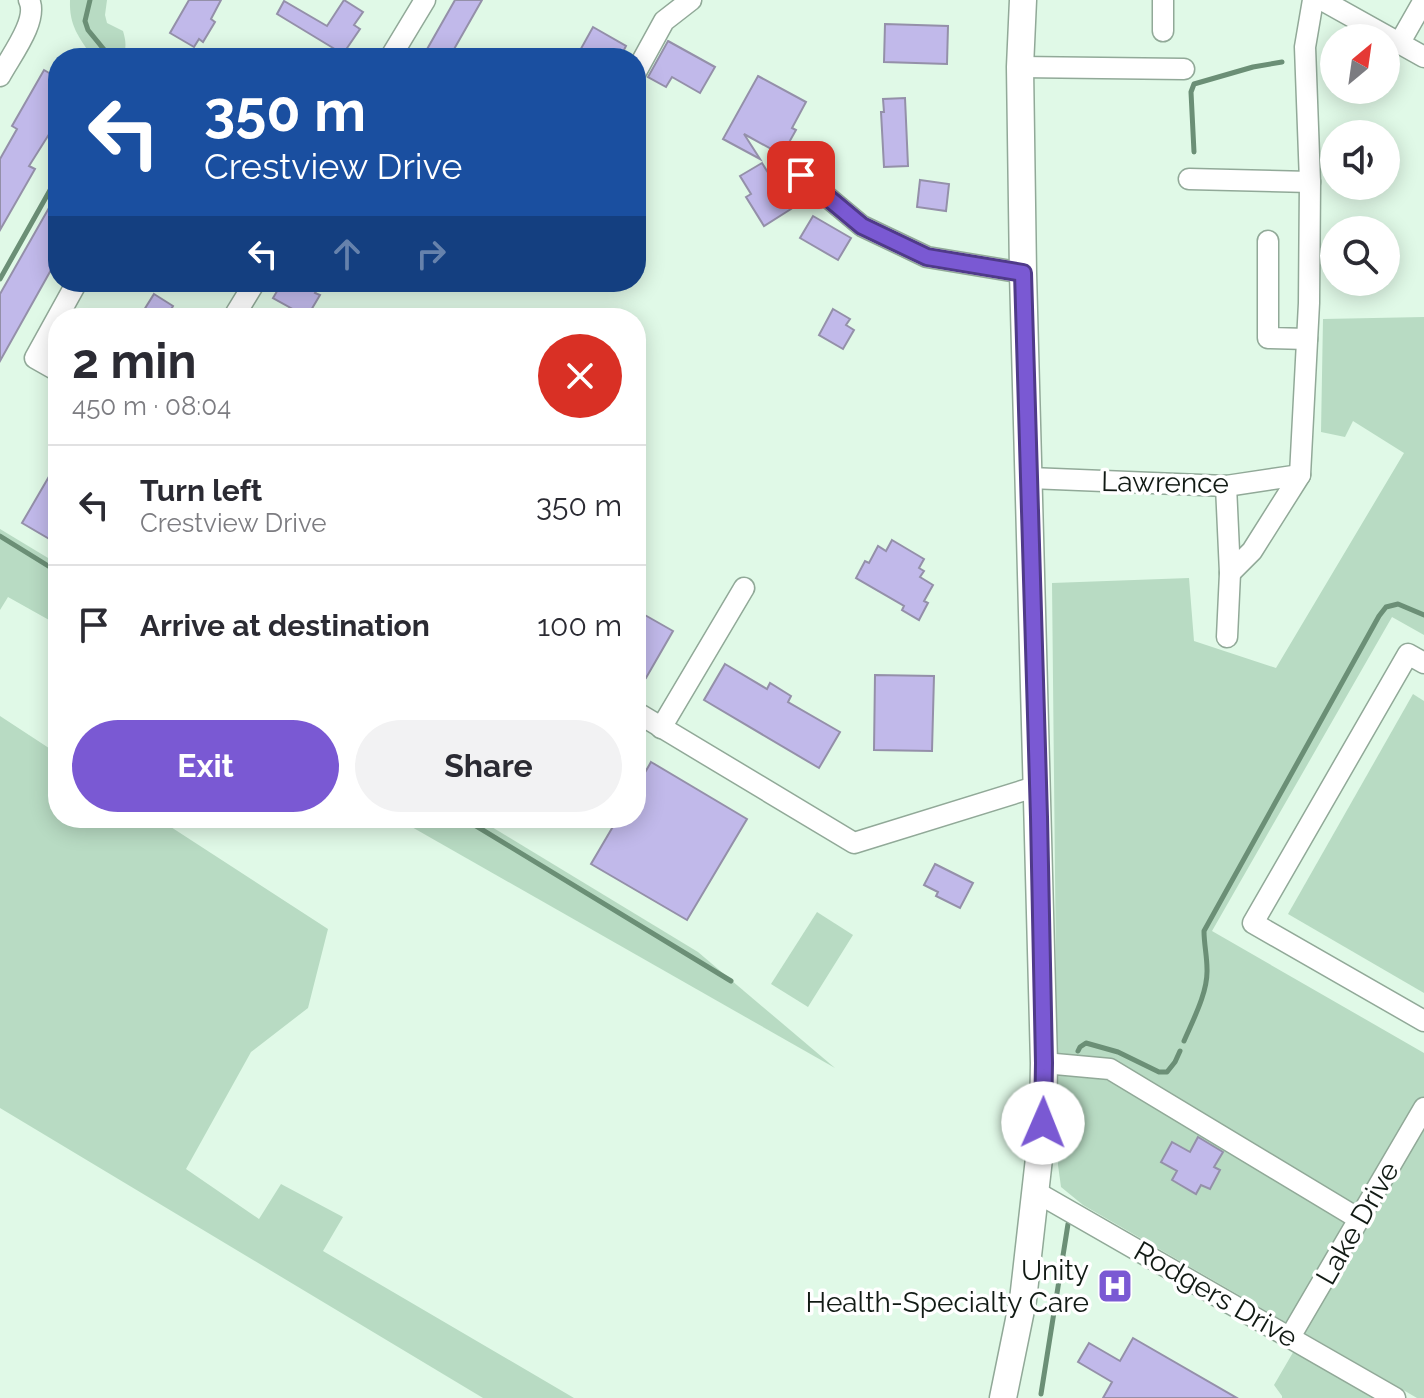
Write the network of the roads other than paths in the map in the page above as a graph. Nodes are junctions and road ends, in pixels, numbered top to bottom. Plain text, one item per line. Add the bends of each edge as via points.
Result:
1 (29, 0) edge
2 (425, 0) edge
3 (691, 0) edge
4 (1163, 0) edge
5 (1313, 0) edge
6 (1322, 0) edge
7 (1424, 0) edge
8 (1021, 1) edge
9 (1364, 24) edge
10 (1163, 31) dead end
11 (1400, 42) edge
12 (1400, 45) edge
13 (396, 48) edge
14 (646, 54) edge
15 (1424, 57) edge
16 (1020, 67) junction
17 (1184, 69) dead end
18 (0, 76) edge
19 (801, 175) dead end
20 (1189, 179) dead end
21 (1310, 182) junction
22 (1268, 241) dead end
23 (1023, 273) junction
24 (48, 334) edge
25 (1307, 339) junction
26 (48, 365) edge
27 (1300, 475) junction
28 (1030, 478) junction
29 (1226, 486) junction
30 (1230, 573) junction
31 (744, 588) dead end
32 (1227, 637) dead end
33 (1424, 663) edge
34 (646, 718) edge
35 (661, 728) junction
36 (1038, 786) junction
37 (1424, 1021) edge
38 (1044, 1063) junction
39 (1424, 1108) edge
40 (1036, 1192) junction
41 (1359, 1219) junction
42 (1290, 1337) junction
43 (1003, 1398) edge
44 (1395, 1398) edge

1 - 18 street via 31,21
2 - 13 street
3 - 14 street via 664,21
4 - 10 street
5 - 21 street via 1305,47
6 - 9 street
7 - 11 street
8 - 16 main road
12 - 15 street
16 - 17 street
16 - 23 main road
19 - 23 street via 862,226 927,257
20 - 21 street
21 - 25 street
22 - 25 street via 1268,338
23 - 28 main road
24 - 26 street via 35,358
25 - 27 street
27 - 29 street, Lawrence
27 - 30 street via 1252,551
28 - 29 street, Lawrence
28 - 36 main road
29 - 30 street
30 - 32 street
31 - 35 street
33 - 37 street via 1408,654 1253,923
34 - 35 street
35 - 36 street via 854,843
36 - 38 main road
38 - 40 main road
38 - 41 street via 1110,1069
39 - 41 street, Lake Drive
40 - 42 street, Rodgers Drive
40 - 43 main road via 1023,1300
41 - 42 street, Lake Drive
42 - 44 street, Rodgers Drive

